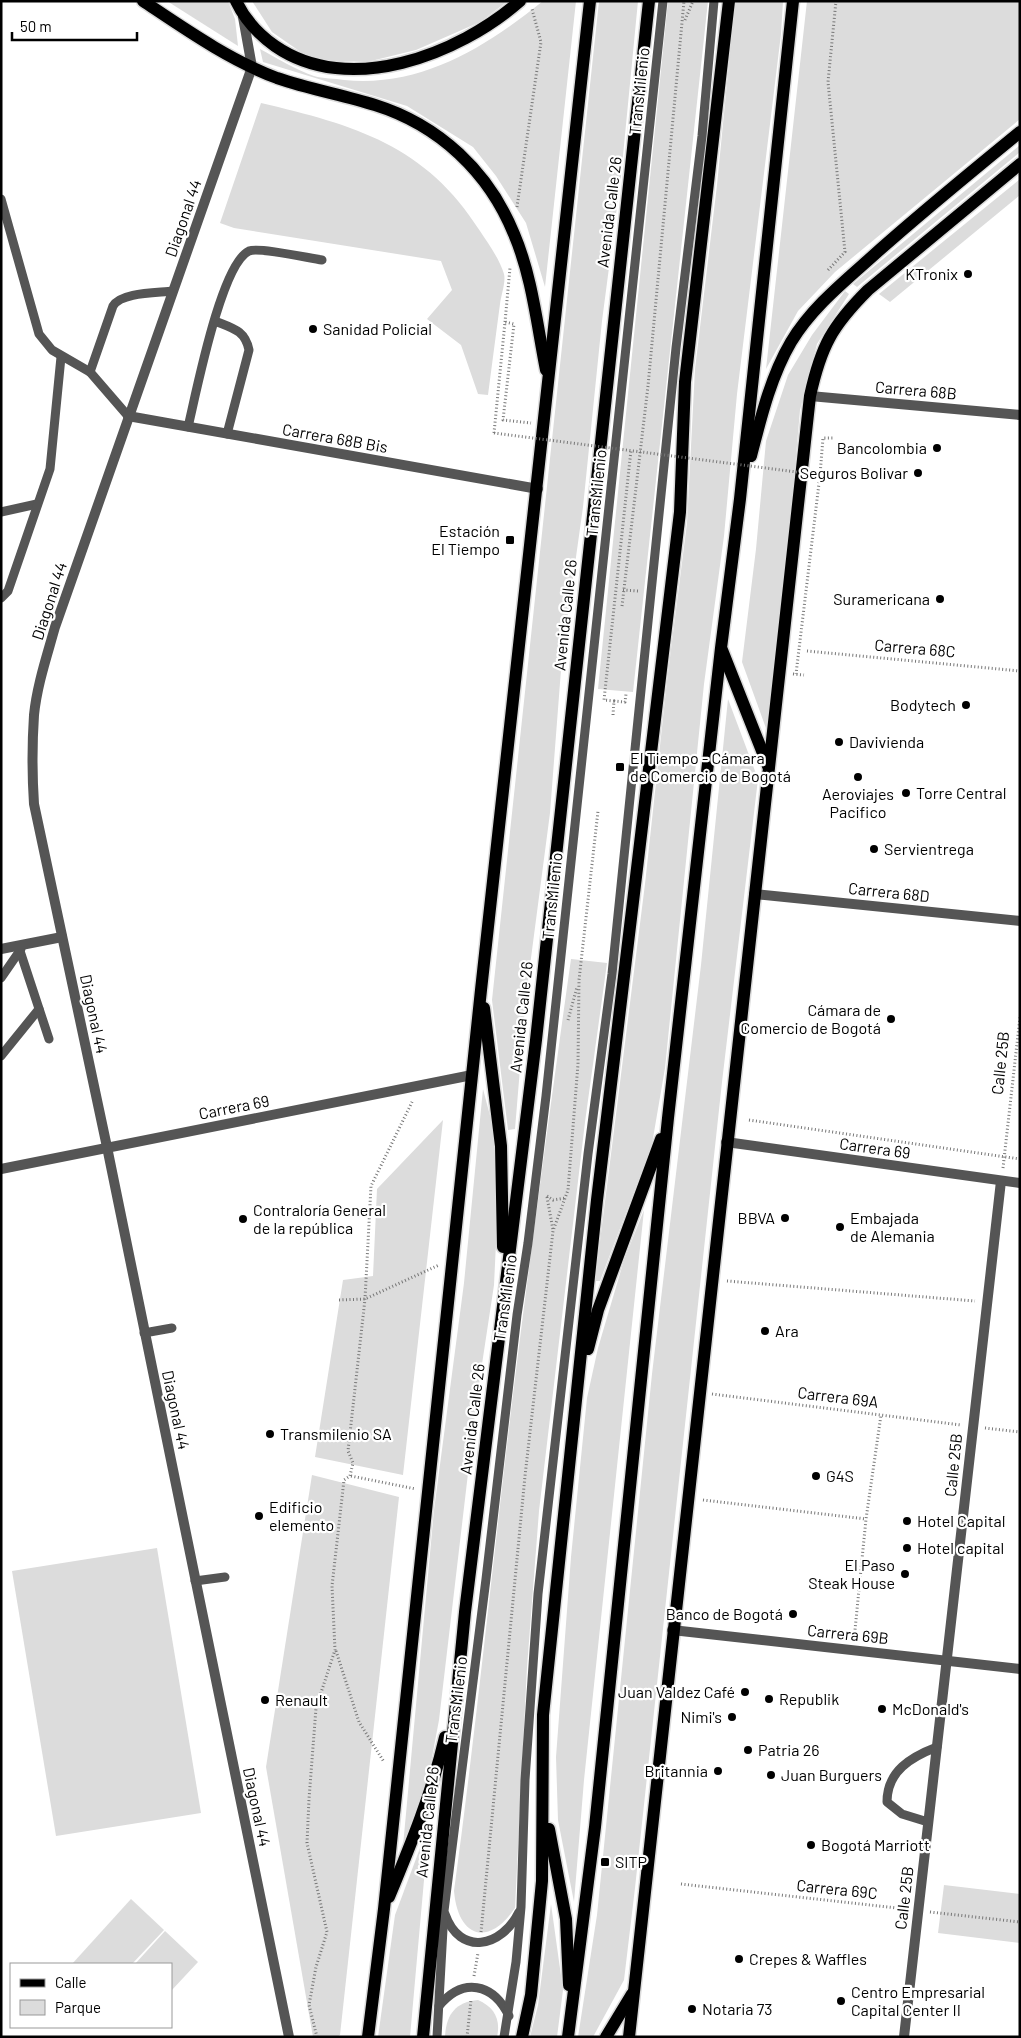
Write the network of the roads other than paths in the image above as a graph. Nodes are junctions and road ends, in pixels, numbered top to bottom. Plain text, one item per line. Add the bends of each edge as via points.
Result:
1 (143, 1) edge
2 (236, 1) edge
3 (520, 1) edge
4 (590, 1) edge
5 (649, 1) edge
6 (663, 1) edge
7 (714, 1) edge
8 (729, 1) edge
9 (793, 1) edge
10 (243, 17) junction
11 (252, 67) junction
12 (1020, 132) edge
13 (1020, 164) edge
14 (1, 199) edge
15 (322, 260) dead end
16 (173, 291) junction
17 (214, 321) junction
18 (61, 357) junction
19 (90, 372) junction
20 (549, 384) junction
21 (810, 396) junction
22 (1020, 415) edge
23 (128, 416) junction
24 (188, 427) junction
25 (227, 434) junction
26 (538, 489) junction
27 (740, 500) junction
28 (37, 504) junction
29 (1, 512) edge
30 (1, 598) edge
31 (721, 648) junction
32 (768, 768) junction
33 (754, 894) junction
34 (1020, 921) edge
35 (62, 937) junction
36 (22, 948) junction
37 (1, 949) edge
38 (1, 978) edge
39 (481, 990) junction
40 (39, 1009) junction
41 (49, 1039) dead end
42 (1, 1056) edge
43 (472, 1075) junction
44 (668, 1118) junction
45 (726, 1142) junction
46 (107, 1147) junction
47 (1, 1169) edge
48 (1001, 1181) junction
49 (1020, 1184) edge
50 (503, 1302) junction
51 (172, 1328) dead end
52 (144, 1333) junction
53 (577, 1395) junction
54 (225, 1577) dead end
55 (195, 1581) junction
56 (672, 1630) junction
57 (946, 1660) junction
58 (1020, 1669) edge
59 (458, 1680) junction
60 (937, 1747) junction
61 (543, 1788) junction
62 (928, 1822) junction
63 (521, 1907) junction
64 (384, 1908) junction
65 (444, 1911) junction
66 (634, 1990) junction
67 (439, 2007) junction
68 (509, 2016) junction
69 (571, 2017) junction
70 (289, 2037) edge
71 (368, 2037) edge
72 (423, 2037) edge
73 (437, 2037) edge
74 (504, 2037) edge
75 (522, 2037) edge
76 (568, 2037) edge
77 (606, 2037) edge
78 (629, 2037) edge
79 (904, 2037) edge

1 - 11 main road
2 - 10 main road
3 - 10 main road via 490,23 442,49 404,61 350,69 322,68 289,55 265,39
4 - 20 main road, Avenida Calle 26
5 - 50 main road, Avenida Calle 26 via 536,1040
6 - 65 lane, TransMilenio via 546,1096
7 - 63 lane via 612,974 538,1594 525,1780
8 - 53 main road via 685,382 680,512 597,1200
9 - 27 main road
10 - 11 street, Diagonal 44
11 - 16 street, Diagonal 44
11 - 20 main road via 277,78 376,105 426,128 453,146 472,165 488,185 514,232 526,272
12 - 27 main road via 898,234 814,310 791,342 777,371
13 - 21 main road via 850,308 829,336 818,361
14 - 18 lane via 39,334
15 - 17 lane via 250,251 236,265
16 - 19 lane via 118,300
16 - 23 street, Diagonal 44
17 - 24 lane
17 - 25 lane via 247,338 249,350
18 - 19 lane
18 - 28 lane via 50,469
19 - 23 lane
20 - 26 main road, Avenida Calle 26
21 - 22 street, Carrera 68B
21 - 32 main road
23 - 24 street, Carrera 68B Bis
23 - 35 street, Diagonal 44 via 55,627 34,713 34,804
24 - 25 street, Carrera 68B Bis
25 - 26 street, Carrera 68B Bis
26 - 39 main road, Avenida Calle 26
27 - 31 main road
28 - 29 lane
28 - 30 lane via 8,591
31 - 32 main road
31 - 44 main road
32 - 33 main road
33 - 34 street, Carrera 68D
33 - 45 main road
35 - 36 street
35 - 46 street, Diagonal 44
36 - 37 street
36 - 38 lane
36 - 40 lane
39 - 43 main road, Avenida Calle 26
39 - 50 main road via 501,1146
40 - 41 lane
40 - 42 lane
43 - 46 street, Carrera 69
43 - 64 main road, Avenida Calle 26
44 - 53 main road via 598,1310
44 - 69 main road via 595,1826
45 - 48 street, Carrera 69
45 - 56 main road
46 - 47 street, Carrera 69
46 - 52 street, Diagonal 44
48 - 49 street, Carrera 69
48 - 57 street, Calle 25B
50 - 59 main road, Avenida Calle 26
51 - 52 lane
52 - 55 street, Diagonal 44
53 - 61 main road via 544,1715
54 - 55 lane
55 - 70 street, Diagonal 44
56 - 57 street, Carrera 69B
56 - 66 main road
57 - 58 street, Carrera 69B
57 - 60 street, Calle 25B
59 - 64 main road via 425,1808
59 - 72 main road, Avenida Calle 26
60 - 62 street, Calle 25B
60 - 62 lane via 914,1756 896,1773 887,1788 887,1802 902,1814
61 - 69 main road via 552,1854 566,1919
61 - 75 main road via 542,1881 531,1995
62 - 79 street, Calle 25B
63 - 65 lane via 512,1925 498,1938 480,1943 456,1933
63 - 68 lane
64 - 71 main road, Avenida Calle 26
65 - 67 lane, TransMilenio
66 - 77 main road
66 - 78 main road
67 - 68 lane via 448,1996 472,1987 488,1991 502,2001
67 - 73 lane, TransMilenio
68 - 74 lane
69 - 76 main road

